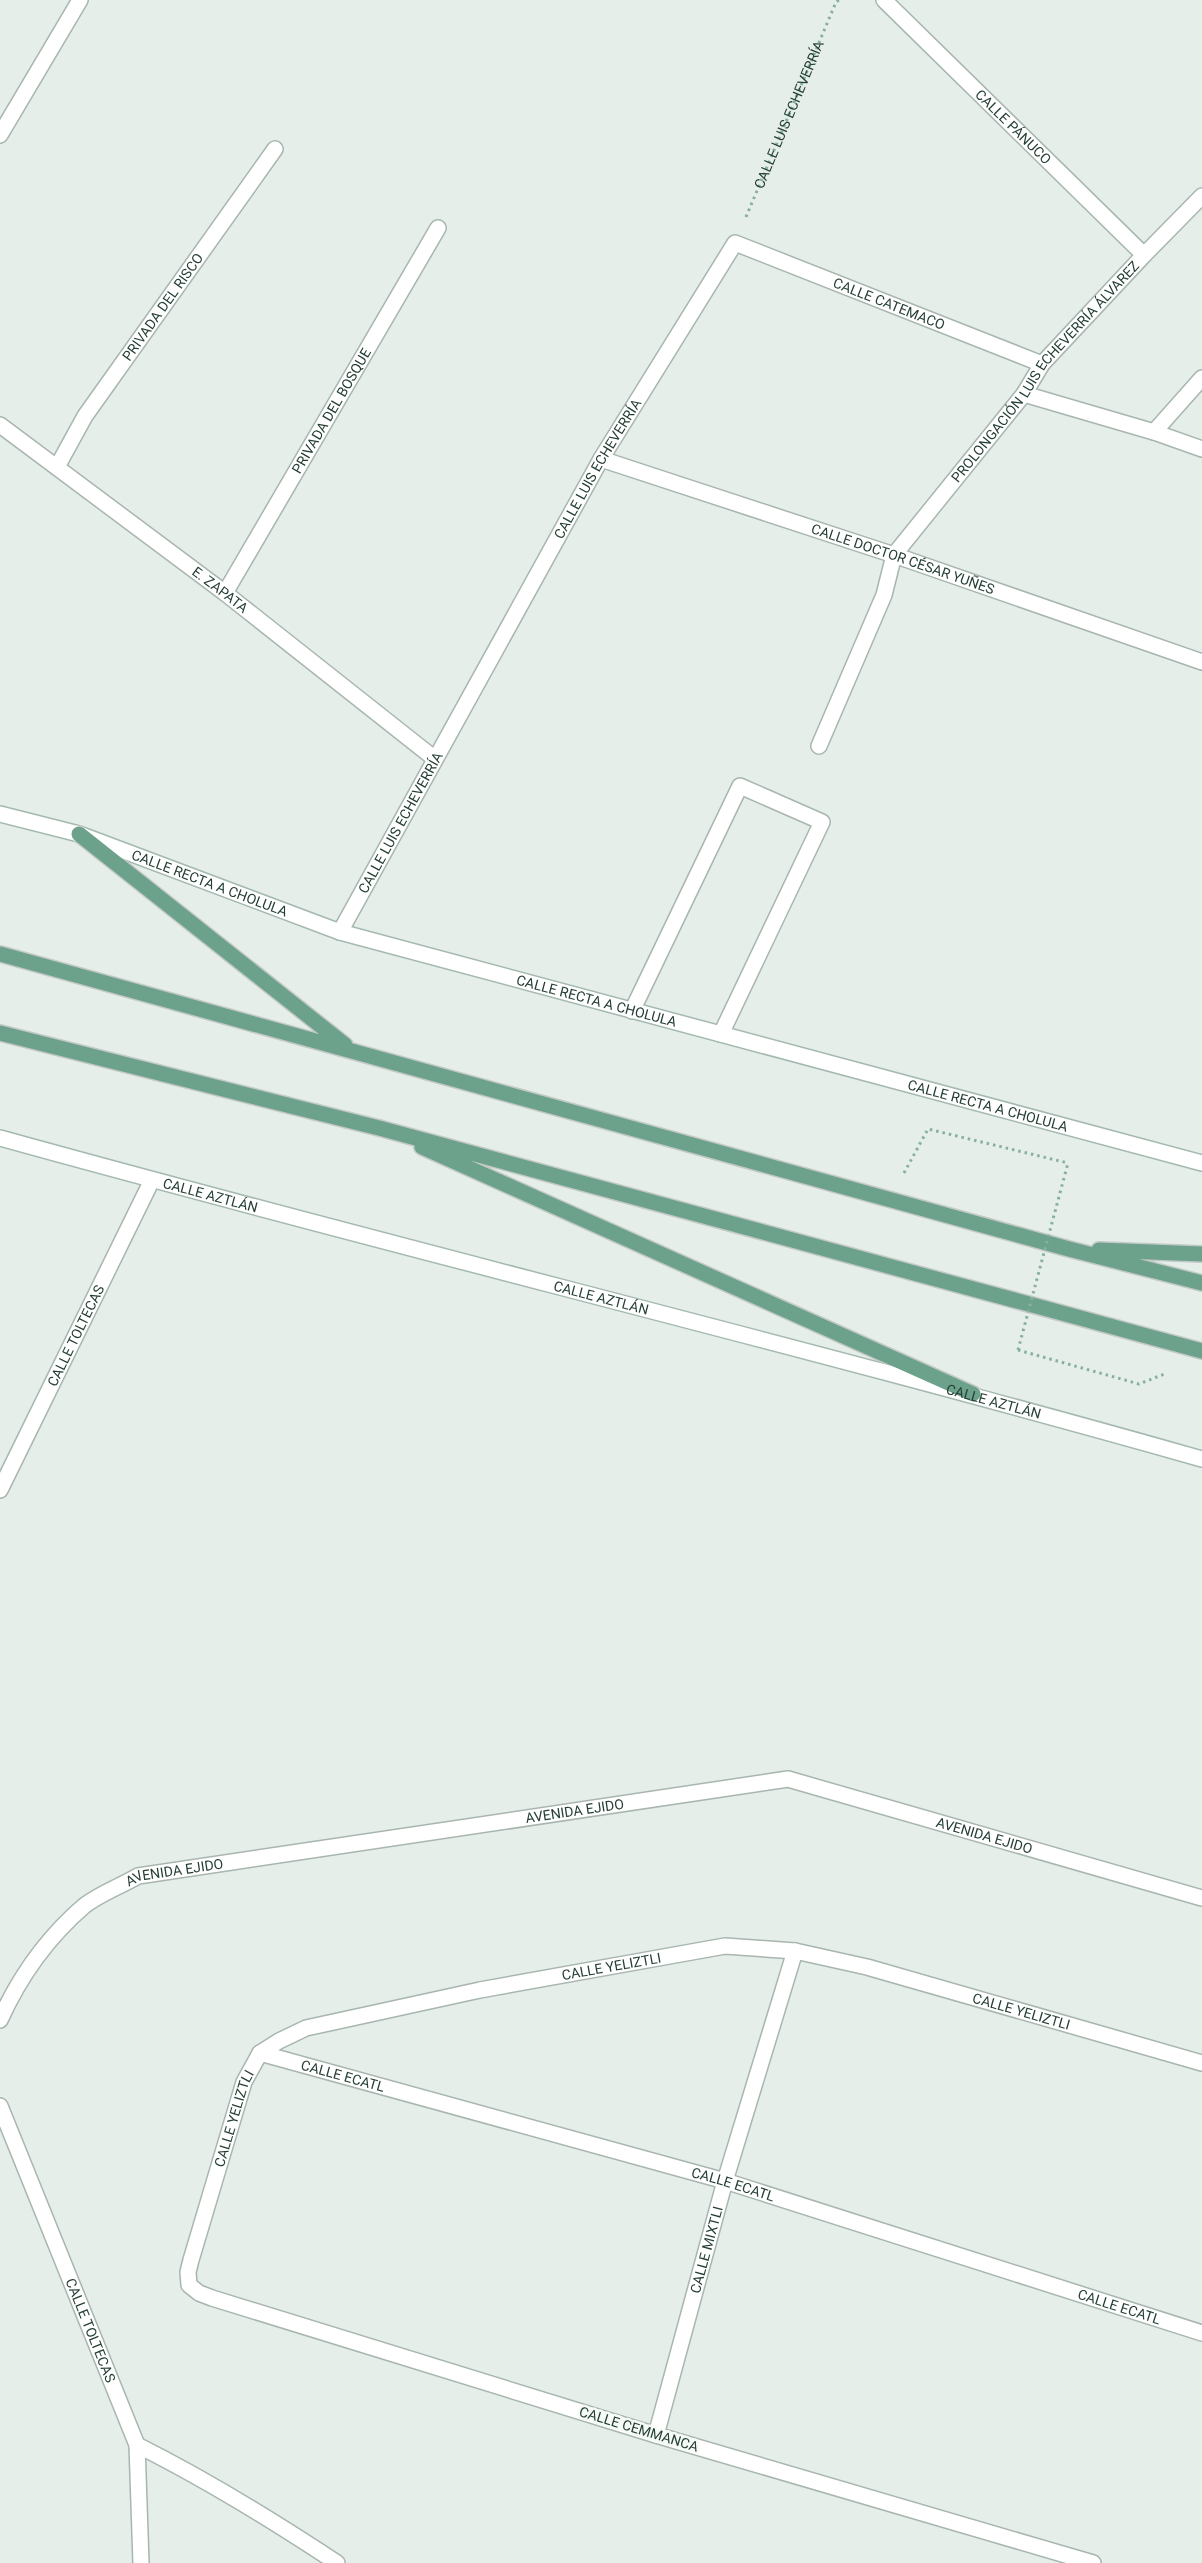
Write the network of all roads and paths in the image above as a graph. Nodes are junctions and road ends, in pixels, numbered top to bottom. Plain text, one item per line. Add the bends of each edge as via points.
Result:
1 (80, 0) edge
2 (839, 0) edge
3 (884, 0) edge
4 (0, 135) edge
5 (275, 149) dead end
6 (1202, 196) edge
7 (438, 228) dead end
8 (735, 243) junction
9 (1144, 255) junction
10 (1042, 364) junction
11 (1202, 378) edge
12 (1024, 394) junction
13 (0, 425) edge
14 (1154, 432) junction
15 (1202, 449) edge
16 (600, 459) junction
17 (57, 467) junction
18 (894, 555) junction
19 (224, 593) junction
20 (1202, 662) edge
21 (819, 746) dead end
22 (435, 759) junction
23 (0, 814) edge
24 (79, 834) junction
25 (340, 932) junction
26 (0, 954) edge
27 (632, 1011) junction
28 (0, 1033) edge
29 (721, 1034) junction
30 (350, 1049) junction
31 (379, 1128) junction
32 (0, 1138) edge
33 (1202, 1162) edge
34 (152, 1180) junction
35 (890, 1200) junction
36 (1069, 1249) junction
37 (1202, 1254) edge
38 (1202, 1283) edge
39 (1202, 1351) edge
40 (1139, 1384) dead end
41 (973, 1394) junction
42 (1202, 1459) edge
43 (0, 1490) edge
44 (1202, 1898) edge
45 (795, 1951) junction
46 (0, 2020) edge
47 (260, 2053) junction
48 (1202, 2063) edge
49 (0, 2106) edge
50 (726, 2181) junction
51 (190, 2284) joint
52 (1202, 2333) edge
53 (656, 2435) junction
54 (137, 2444) junction
55 (141, 2563) edge
56 (337, 2563) edge
57 (1093, 2563) edge

1 - 4 street
2 - 8 path, CALLE LUIS ECHEVERRÍA
3 - 9 street, CALLE PÁNUCO
5 - 17 street, PRIVADA DEL RISCO via 85,416
6 - 9 street, PROLONGACIÓN LUIS ECHEVERRÍA ÁLVAREZ
7 - 19 street, PRIVADA DEL BOSQUE
8 - 10 street, CALLE CATEMACO
8 - 16 street, CALLE LUIS ECHEVERRÍA
9 - 10 street, PROLONGACIÓN LUIS ECHEVERRÍA ÁLVAREZ
10 - 12 street, PROLONGACIÓN LUIS ECHEVERRÍA ÁLVAREZ
11 - 14 street
12 - 14 street
12 - 18 street, PROLONGACIÓN LUIS ECHEVERRÍA ÁLVAREZ
13 - 17 street, E. ZAPATA
14 - 15 street
16 - 18 street, CALLE DOCTOR CÉSAR YUÑES
16 - 22 street, CALLE LUIS ECHEVERRÍA
17 - 19 street, E. ZAPATA
18 - 20 street, CALLE DOCTOR CÉSAR YUÑES
18 - 21 street via 884,596
19 - 22 street, E. ZAPATA
22 - 25 street, CALLE LUIS ECHEVERRÍA
23 - 24 street, CALLE RECTA A CHOLULA
24 - 25 street, CALLE RECTA A CHOLULA
24 - 30 main road
25 - 27 street, CALLE RECTA A CHOLULA
26 - 30 main road
27 - 29 street, CALLE RECTA A CHOLULA
27 - 29 street via 740,786 822,822
28 - 31 main road
29 - 33 street, CALLE RECTA A CHOLULA
30 - 35 main road
31 - 39 main road
31 - 41 main road
32 - 34 street, CALLE AZTLÁN
34 - 41 street, CALLE AZTLÁN
34 - 43 street, CALLE TOLTECAS
35 - 36 main road
35 - 40 path, bridge via 928,1129 1068,1163 1018,1350
36 - 37 main road
36 - 38 main road
41 - 42 street, CALLE AZTLÁN
44 - 46 street, AVENIDA EJIDO via 788,1779 138,1876 85,1905 47,1944 20,1982
45 - 47 street, CALLE YELIZTLI via 725,1946 480,1990 306,2028
45 - 48 street, CALLE YELIZTLI via 867,1967
45 - 50 street, CALLE MIXTLI
47 - 50 street, CALLE ECATL
47 - 51 street, CALLE YELIZTLI via 241,2091 191,2260
49 - 54 street, CALLE TOLTECAS
50 - 52 street, CALLE ECATL
50 - 53 street, CALLE MIXTLI
51 - 53 street, CALLE CEMMANCA via 199,2293 212,2298
53 - 57 street, CALLE CEMMANCA
54 - 55 street, CALLE TOLTECAS
54 - 56 street via 244,2503

